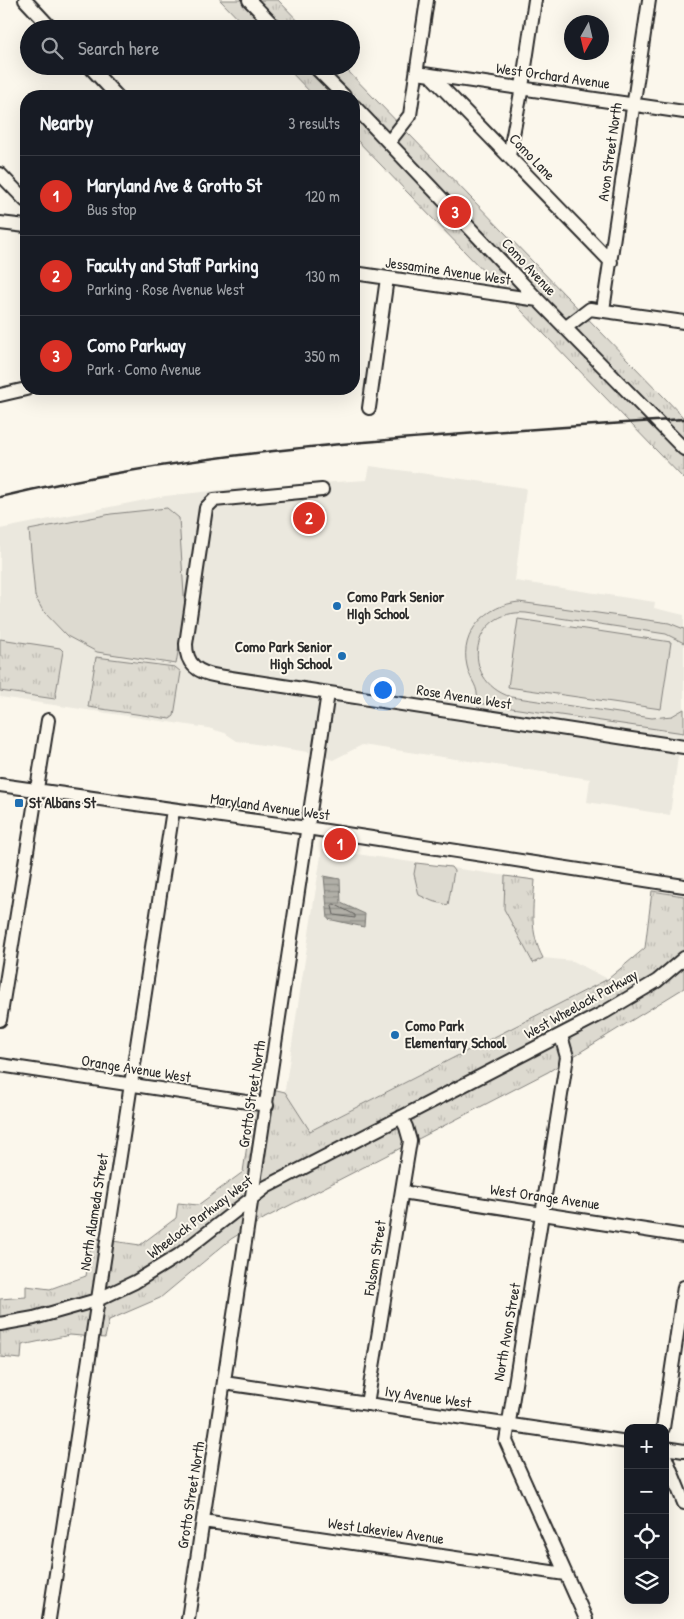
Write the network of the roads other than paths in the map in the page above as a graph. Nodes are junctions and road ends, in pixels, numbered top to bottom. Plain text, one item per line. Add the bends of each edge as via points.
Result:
1 (25, 0) edge
2 (249, 0) edge
3 (427, 0) edge
4 (535, 0) edge
5 (649, 0) edge
6 (44, 20) edge
7 (268, 20) edge
8 (424, 74) junction
9 (97, 75) edge
10 (323, 75) edge
11 (522, 87) junction
12 (112, 90) edge
13 (338, 90) edge
14 (634, 104) junction
15 (360, 112) edge
16 (684, 112) edge
17 (389, 142) junction
18 (508, 156) junction
19 (0, 174) edge
20 (20, 195) edge
21 (0, 223) edge
22 (20, 225) edge
23 (611, 262) junction
24 (360, 274) edge
25 (387, 278) junction
26 (538, 300) junction
27 (603, 310) junction
28 (684, 322) edge
29 (564, 328) junction
30 (20, 390) edge
31 (0, 395) edge
32 (369, 408) dead end
33 (684, 449) edge
34 (322, 490) dead end
35 (328, 692) junction
36 (48, 720) dead end
37 (684, 747) edge
38 (0, 785) edge
39 (35, 790) junction
40 (173, 810) junction
41 (307, 828) junction
42 (684, 886) edge
43 (684, 958) edge
44 (0, 1020) edge
45 (561, 1036) junction
46 (0, 1065) edge
47 (131, 1085) junction
48 (266, 1105) junction
49 (401, 1117) junction
50 (383, 1126) joint
51 (402, 1192) junction
52 (253, 1197) junction
53 (544, 1213) junction
54 (684, 1236) edge
55 (684, 1287) edge
56 (97, 1300) junction
57 (0, 1324) edge
58 (224, 1383) junction
59 (367, 1404) junction
60 (508, 1424) junction
61 (664, 1424) edge
62 (624, 1441) edge
63 (669, 1449) edge
64 (684, 1451) edge
65 (669, 1466) edge
66 (684, 1503) edge
67 (203, 1521) junction
68 (565, 1574) junction
69 (49, 1619) edge
70 (188, 1619) edge
71 (586, 1619) edge

1 - 6 street
2 - 7 street
3 - 8 street
4 - 11 street
5 - 14 street, Avon Street North
8 - 11 street, West Orchard Avenue
8 - 17 street via 410,115
8 - 18 street, Como Lane
9 - 12 street
10 - 13 street
11 - 14 street, West Orchard Avenue
11 - 18 street
14 - 16 street, West Orchard Avenue
14 - 23 street, Avon Street North
15 - 17 street, Como Avenue
17 - 26 street, Como Avenue
18 - 23 street, Como Lane
19 - 20 street
21 - 22 street
23 - 27 street, Avon Street North
24 - 25 street, Jessamine Avenue West
25 - 26 street, Jessamine Avenue West
25 - 32 street
26 - 29 street, Como Avenue
27 - 28 street
27 - 29 street via 590,309
29 - 33 street, Como Avenue
30 - 31 street
34 - 35 street, Rose Avenue West via 214,500 206,508 186,654 197,670 218,676
35 - 37 street, Rose Avenue West
35 - 41 street, Grotto Street North
36 - 39 street
38 - 39 street, Maryland Avenue West
39 - 40 street, Maryland Avenue West
39 - 44 street
40 - 41 street, Maryland Avenue West
40 - 47 street, North Alameda Street
41 - 42 street, Maryland Avenue West
41 - 48 street, Grotto Street North
43 - 45 street, West Wheelock Parkway via 637,994
45 - 49 street, West Wheelock Parkway
45 - 53 street, North Avon Street via 567,1057
46 - 47 street, Orange Avenue West
47 - 48 street, Orange Avenue West
47 - 56 street, North Alameda Street
48 - 52 street, Grotto Street North
49 - 50 street, West Wheelock Parkway
49 - 51 street, Folsom Street via 410,1141
50 - 52 street, Wheelock Parkway West via 266,1187
51 - 53 street, West Orange Avenue
51 - 59 street, Folsom Street
52 - 56 street, Wheelock Parkway West via 172,1260
52 - 58 street, Grotto Street North
53 - 54 street, West Orange Avenue
53 - 60 street, North Avon Street
55 - 61 street
56 - 57 street, Wheelock Parkway West
56 - 69 street, North Alameda Street
58 - 59 street, Ivy Avenue West
58 - 67 street, Grotto Street North
59 - 60 street, Ivy Avenue West
60 - 62 street, Ivy Avenue West
60 - 68 street, North Avon Street via 506,1441
63 - 64 street
65 - 66 street
67 - 68 street, West Lakeview Avenue
67 - 70 street, Grotto Street North
68 - 71 street, North Avon Street

